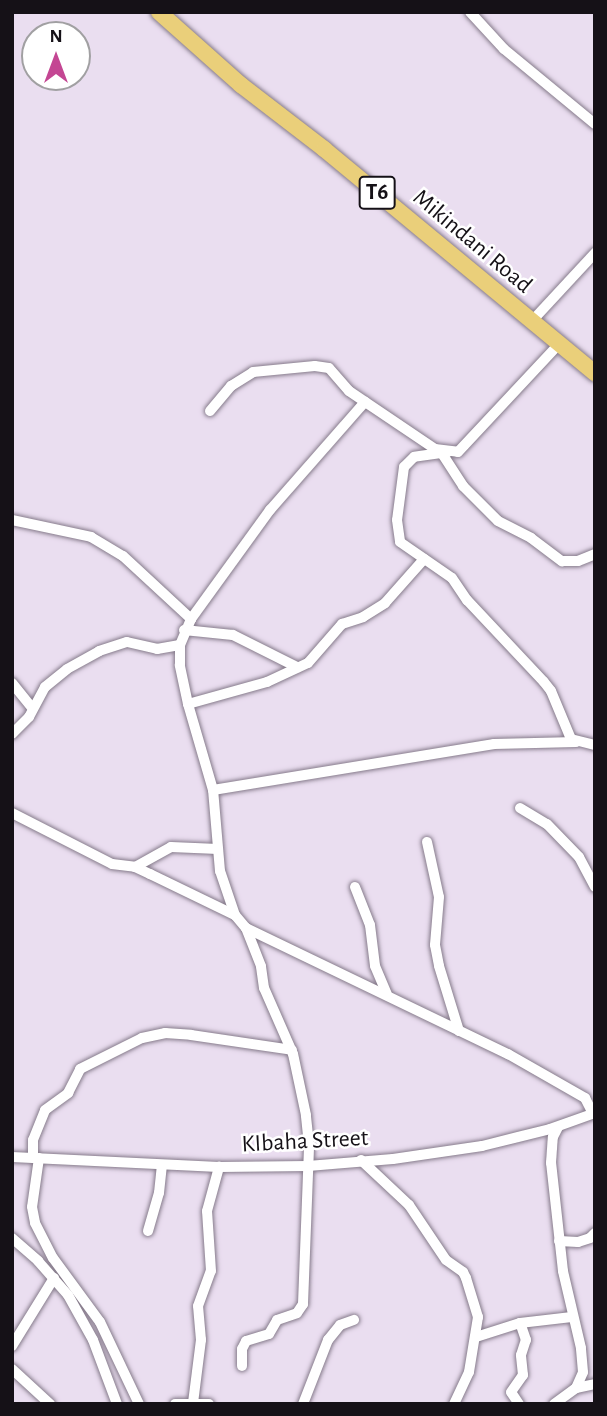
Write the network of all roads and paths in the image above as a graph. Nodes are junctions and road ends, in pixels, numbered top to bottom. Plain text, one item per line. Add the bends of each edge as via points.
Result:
1 (159, 12) edge
2 (470, 12) edge
3 (595, 124) edge
4 (595, 253) edge
5 (532, 321) junction
6 (559, 344) junction
7 (595, 373) edge
8 (365, 402) junction
9 (210, 411) dead end
10 (445, 454) junction
11 (12, 520) edge
12 (595, 554) edge
13 (424, 559) junction
14 (191, 619) junction
15 (184, 630) junction
16 (180, 645) junction
17 (297, 667) junction
18 (14, 684) edge
19 (45, 687) junction
20 (188, 704) junction
21 (32, 708) junction
22 (12, 734) edge
23 (576, 742) junction
24 (595, 745) edge
25 (213, 790) junction
26 (520, 808) dead end
27 (12, 813) edge
28 (427, 842) dead end
29 (218, 849) junction
30 (135, 867) junction
31 (355, 887) dead end
32 (595, 887) edge
33 (234, 915) junction
34 (246, 928) junction
35 (387, 994) junction
36 (459, 1031) junction
37 (292, 1050) junction
38 (594, 1114) edge
39 (558, 1127) junction
40 (12, 1157) edge
41 (36, 1158) junction
42 (361, 1160) junction
43 (162, 1165) junction
44 (308, 1166) junction
45 (219, 1167) junction
46 (148, 1231) dead end
47 (595, 1233) edge
48 (12, 1238) edge
49 (559, 1241) junction
50 (54, 1278) junction
51 (572, 1317) junction
52 (354, 1320) dead end
53 (520, 1323) junction
54 (476, 1337) junction
55 (12, 1346) edge
56 (242, 1366) dead end
57 (14, 1372) edge
58 (595, 1384) edge
59 (576, 1388) junction
60 (193, 1403) edge
61 (50, 1404) edge
62 (117, 1404) edge
63 (139, 1404) edge
64 (175, 1404) edge
65 (209, 1404) edge
66 (303, 1404) edge
67 (454, 1404) edge
68 (519, 1404) edge
69 (554, 1404) edge

1 - 5 highway, Mikindani Road / T6 via 241,85
2 - 3 street via 504,49
4 - 5 street
5 - 6 highway, Mikindani Road / T6
6 - 7 highway, Mikindani Road / T6
6 - 10 street via 474,438 458,452
8 - 9 street via 329,368 315,366 253,372 231,386
8 - 10 street
8 - 14 street via 270,510
10 - 12 street via 463,486 498,521 562,561
10 - 13 street via 414,457 401,476 398,536
11 - 14 street via 91,537 123,556
13 - 17 street via 392,596 363,617 342,624 312,660
13 - 23 street via 452,578 544,682 566,733
14 - 15 street
15 - 16 street
15 - 17 street via 233,635
16 - 19 street via 157,649 118,643 67,669
16 - 20 street
17 - 20 street via 257,686
18 - 19 street via 29,689
18 - 21 street
19 - 21 street
20 - 25 street
21 - 22 street via 29,718
23 - 24 street
23 - 25 street via 494,744
25 - 29 street
26 - 32 street via 547,824 579,857
27 - 30 street via 113,864
28 - 36 street via 439,897 435,945
29 - 30 street via 171,847
29 - 33 street
30 - 33 street
31 - 35 street
33 - 34 street
34 - 35 street
34 - 37 street via 264,988
35 - 36 street
36 - 38 street via 586,1098
37 - 41 street via 191,1035 165,1033 142,1038 80,1069 68,1093 45,1110 33,1140
37 - 44 street via 306,1115
38 - 39 street, KIbaha Street
39 - 42 street, KIbaha Street via 440,1154
39 - 49 street via 551,1149
40 - 41 street, KIbaha Street
41 - 43 street, KIbaha Street
41 - 63 street via 32,1207 39,1232 100,1322
42 - 44 street, KIbaha Street
42 - 54 street via 409,1205 446,1260 463,1272 478,1312
43 - 45 street, KIbaha Street
43 - 46 street
44 - 45 street, KIbaha Street
44 - 56 street via 303,1304 297,1313 276,1320 269,1334 246,1341
45 - 60 street via 207,1211 211,1271 198,1306 201,1340
47 - 49 street via 578,1242
48 - 50 street
49 - 51 street
50 - 55 street
50 - 62 street via 93,1340
51 - 53 street
51 - 59 street via 583,1362
52 - 66 street via 340,1325 328,1340
53 - 54 street
53 - 68 street via 526,1340 521,1355 523,1376 512,1392
54 - 67 street via 467,1380
57 - 61 street
58 - 59 street
59 - 69 street
60 - 64 street
60 - 65 street

